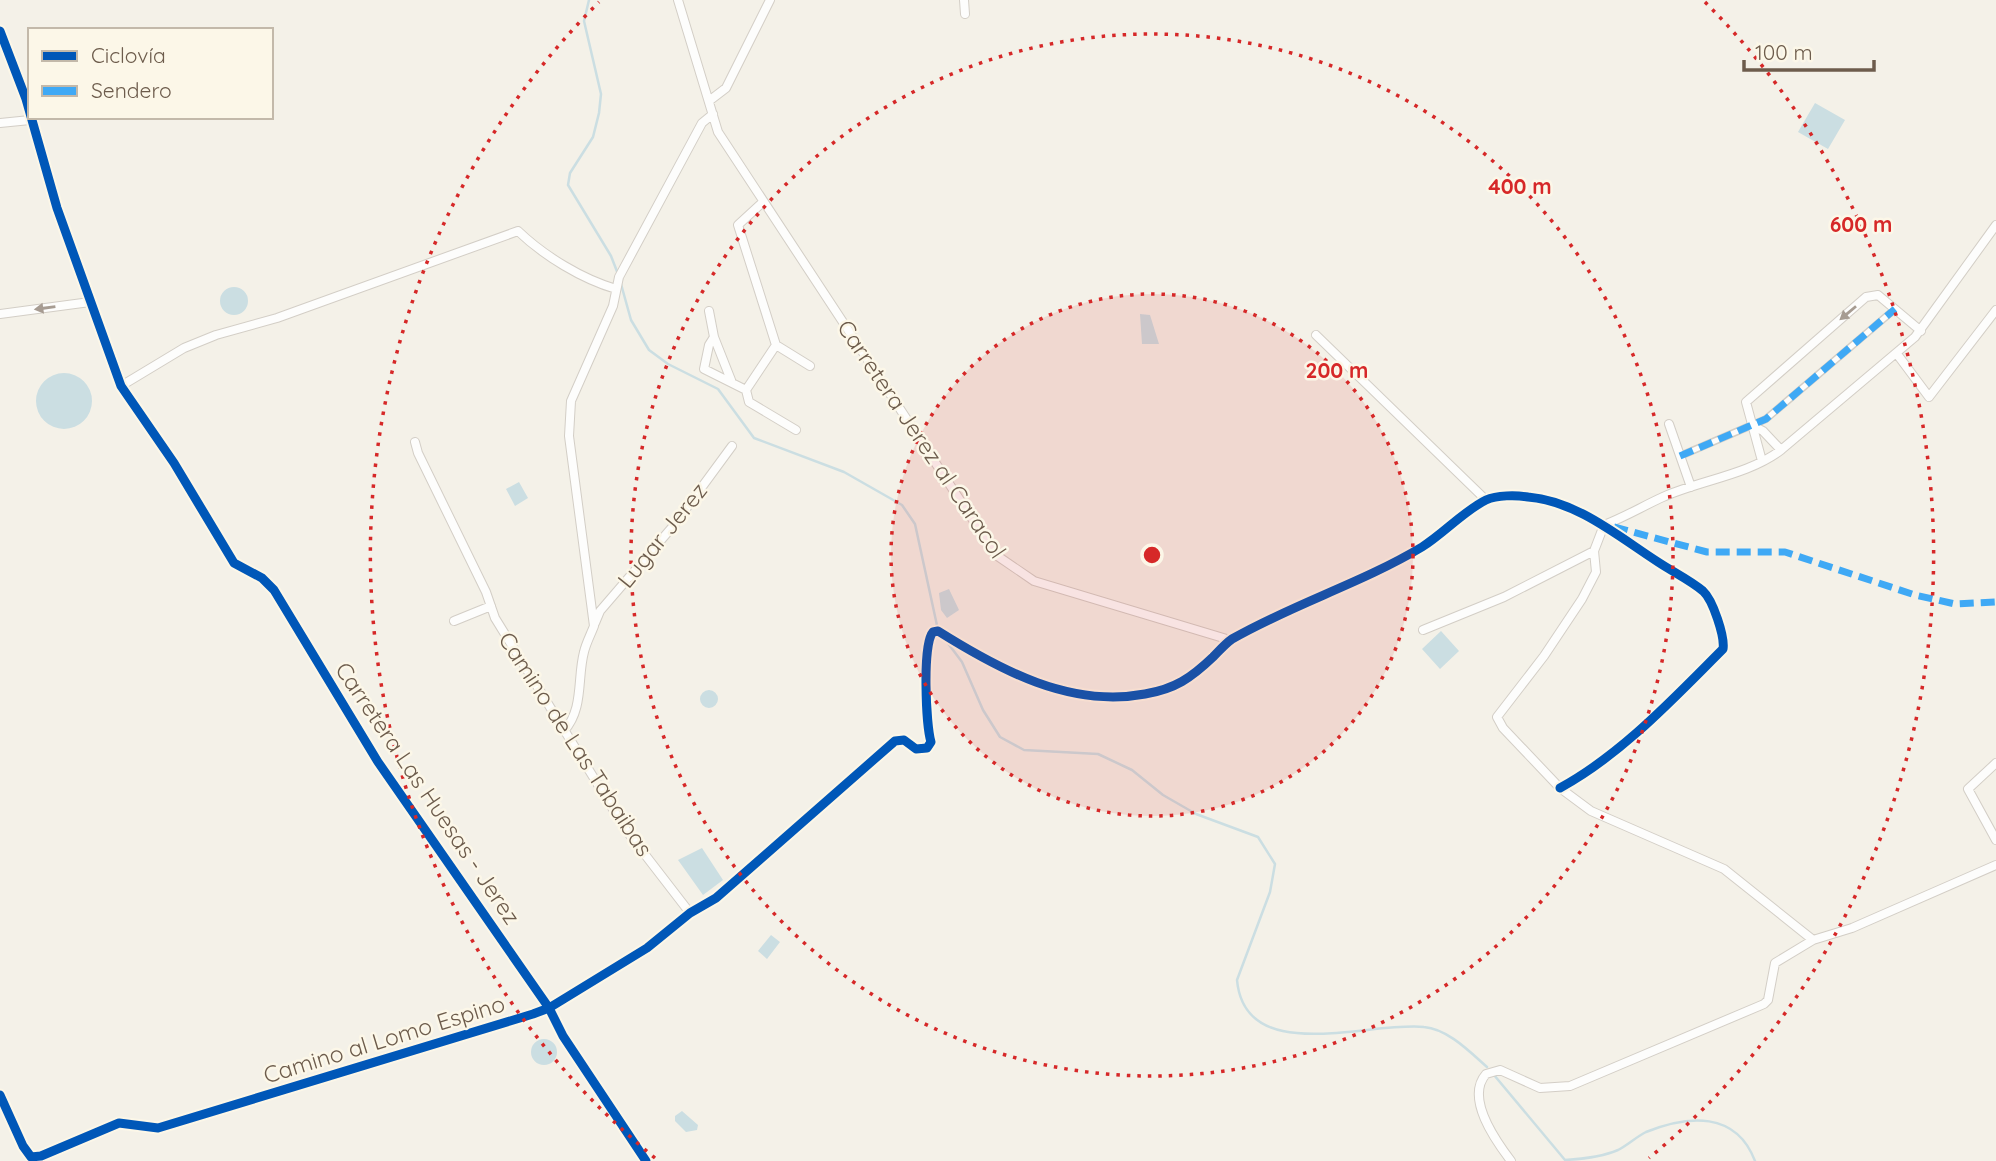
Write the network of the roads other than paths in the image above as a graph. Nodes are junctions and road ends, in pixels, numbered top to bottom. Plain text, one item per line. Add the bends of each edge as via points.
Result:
1 (678, 0) edge
2 (770, 0) edge
3 (964, 0) edge
4 (965, 14) dead end
5 (0, 31) edge
6 (709, 101) junction
7 (28, 110) edge
8 (713, 114) junction
9 (30, 120) joint
10 (0, 123) edge
11 (763, 202) junction
12 (1996, 225) edge
13 (616, 289) junction
14 (90, 302) junction
15 (1895, 309) junction
16 (1996, 310) edge
17 (709, 311) dead end
18 (0, 314) edge
19 (1921, 331) junction
20 (1316, 335) dead end
21 (714, 337) junction
22 (776, 345) junction
23 (1897, 354) junction
24 (810, 366) dead end
25 (731, 380) junction
26 (121, 386) junction
27 (746, 390) junction
28 (1669, 424) dead end
29 (1753, 426) junction
30 (796, 430) dead end
31 (415, 442) dead end
32 (732, 446) dead end
33 (1781, 450) junction
34 (1680, 456) junction
35 (1762, 461) junction
36 (1691, 487) junction
37 (1486, 500) junction
38 (1604, 525) junction
39 (1594, 551) junction
40 (491, 606) junction
41 (454, 621) dead end
42 (594, 625) junction
43 (1423, 630) dead end
44 (1230, 640) junction
45 (564, 731) junction
46 (1996, 763) edge
47 (1560, 788) junction
48 (1996, 840) edge
49 (1996, 865) edge
50 (690, 913) junction
51 (1813, 940) junction
52 (549, 1008) junction
53 (0, 1095) edge
54 (646, 1161) edge
55 (1511, 1161) edge

1 - 6 street, Carretera Jerez al Caracol
2 - 6 street via 726,88
3 - 4 street
5 - 7 street, Carretera Las Huesas - Jerez
6 - 8 street, Carretera Jerez al Caracol
8 - 11 street, Carretera Jerez al Caracol via 718,132
8 - 13 street via 702,122 671,177
9 - 10 street
9 - 14 street, Carretera Las Huesas - Jerez
11 - 22 street via 738,225
11 - 44 street, Carretera Jerez al Caracol via 996,555 1034,581
12 - 19 street
13 - 26 street via 566,265 518,230 277,318 216,335 184,348
13 - 42 street via 568,418
14 -> 18 street
14 - 26 street, Carretera Las Huesas - Jerez
15 - 19 street
15 - 29 street
15 -> 29 street via 1878,295 1866,297 1749,397 1745,409
16 - 23 street via 1929,397
17 - 21 street
19 - 23 street
20 - 37 street
21 - 25 street
21 - 25 street via 704,369
22 - 24 street
22 - 27 street
23 - 33 street
25 - 27 street
26 - 52 street, Carretera Las Huesas - Jerez via 234,563 274,590 378,762
27 - 30 street via 749,402
28 - 34 street
29 - 33 street
29 - 34 street
29 - 35 street
31 - 40 street, Camino de Las Tabaibas
32 - 42 street, Lugar Jerez via 600,611
33 - 35 street
34 - 36 street
35 - 36 street
36 - 38 street
37 - 38 street via 1528,496
37 - 44 street via 1422,547
38 - 39 street
38 - 47 street via 1705,592 1724,638 1723,649 1669,703 1588,772
39 - 43 street via 1504,597
39 - 47 street via 1596,572 1582,599 1497,717
40 - 41 street, Camino de Las Tabaibas
40 - 45 street, Camino de Las Tabaibas
42 - 45 street via 583,652 572,723
44 - 50 street, Camino al Lomo Espino via 1180,686 1115,698 1018,676 933,632 928,646 926,725 931,742 927,747 916,749 904,740 895,741 716,898
45 - 50 street, Camino de Las Tabaibas via 626,830
46 - 48 street via 1968,789
47 - 51 street via 1591,811 1724,869
49 - 51 street via 1852,928
50 - 52 street, Camino al Lomo Espino via 647,948
51 - 55 street via 1775,963 1764,1004 1570,1086 1540,1088 1500,1070 1486,1074 1478,1089 1481,1105
52 - 53 street, Camino al Lomo Espino via 158,1128 119,1123 41,1156 31,1157 23,1146
52 - 54 street, Carretera Las Huesas - Jerez

